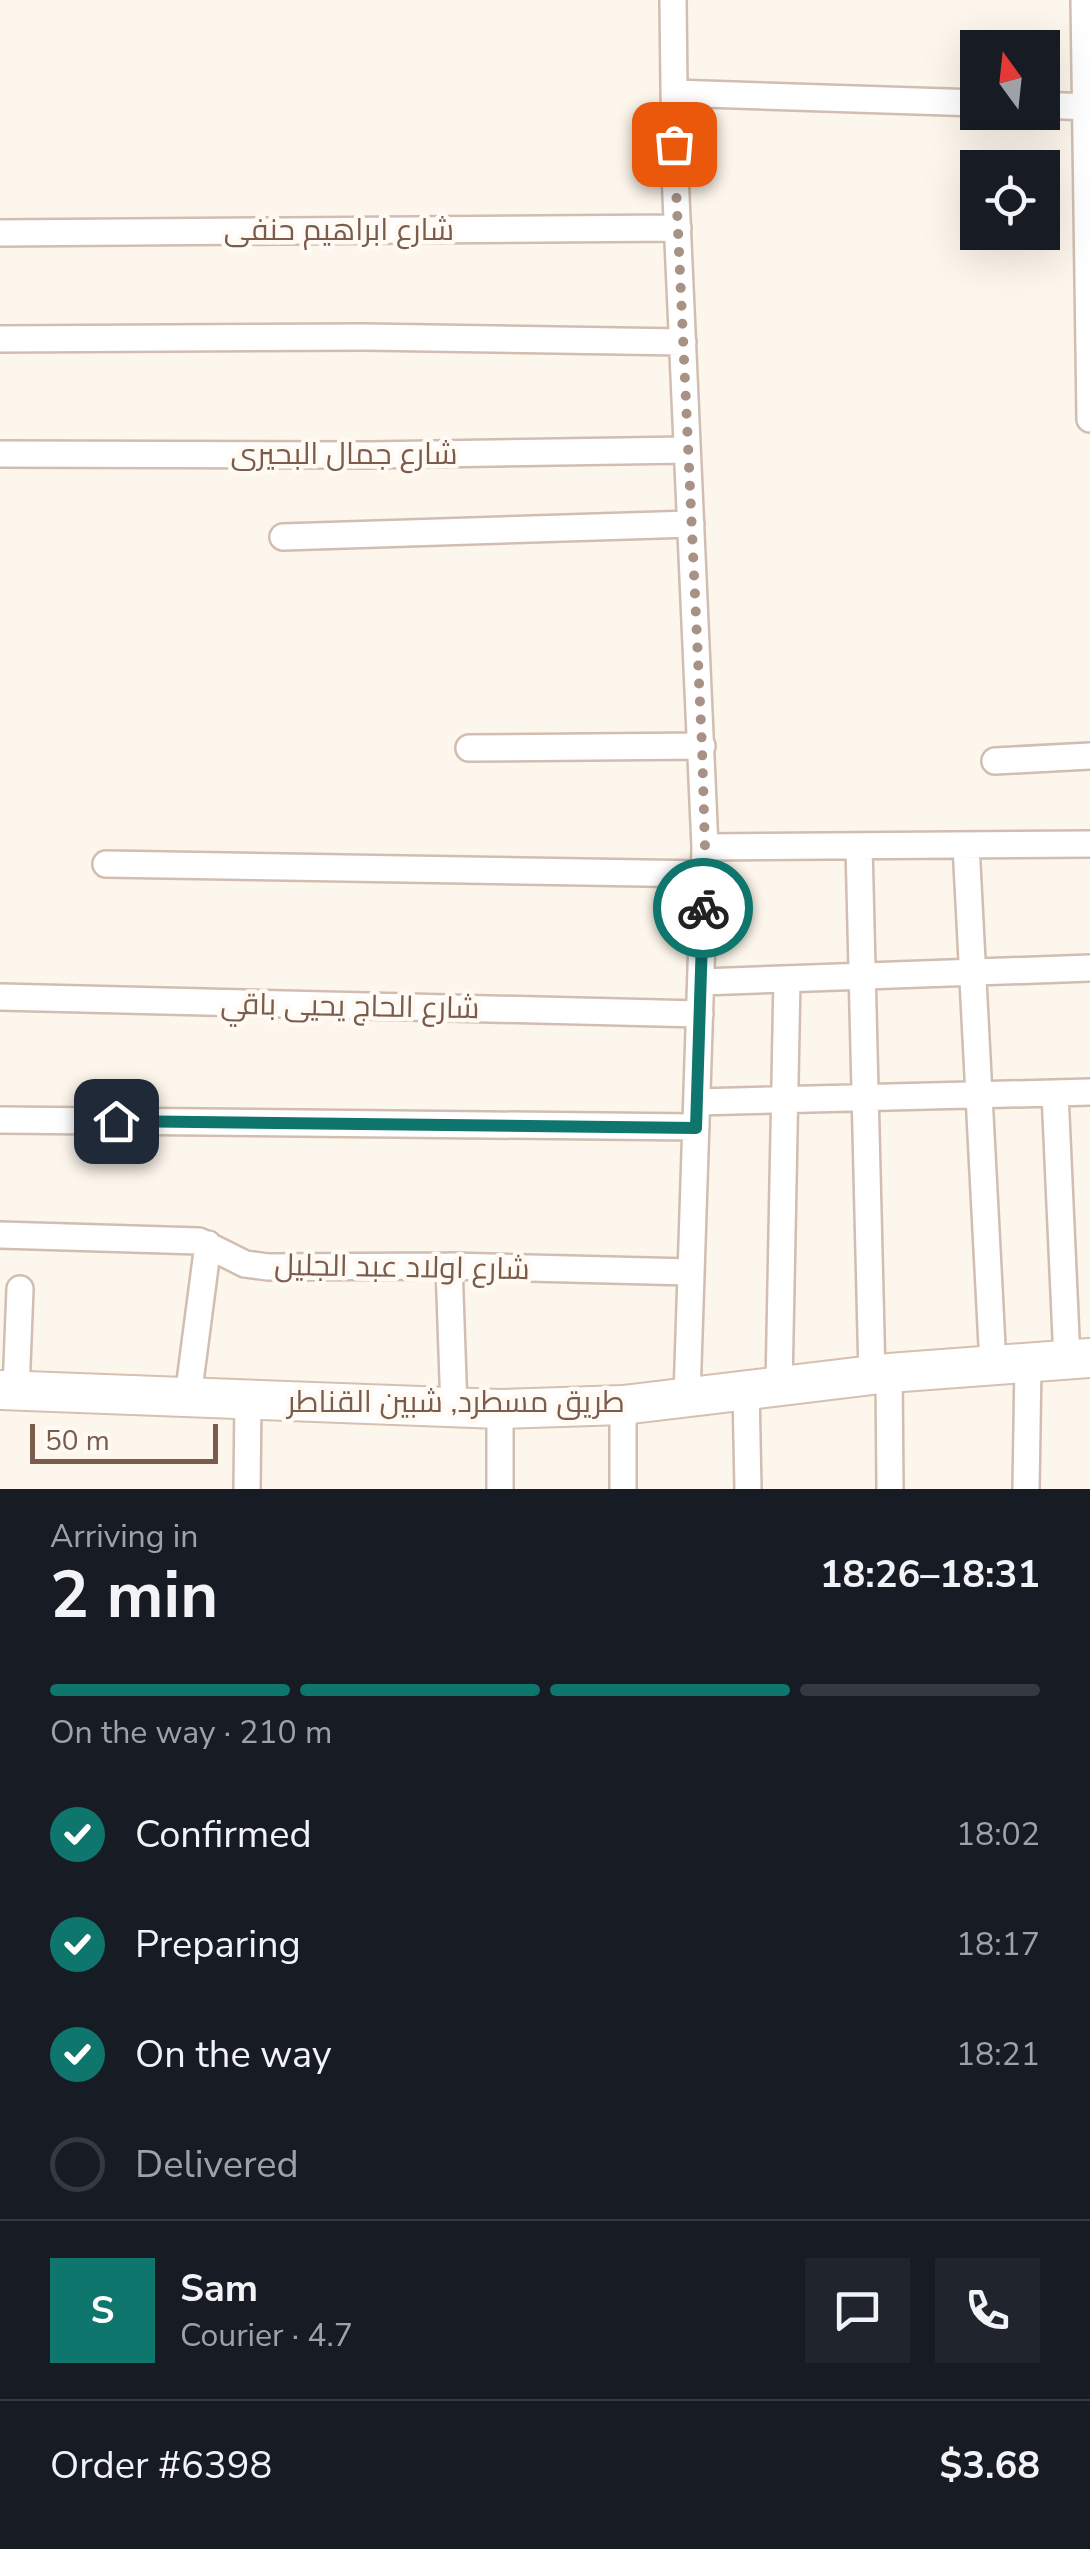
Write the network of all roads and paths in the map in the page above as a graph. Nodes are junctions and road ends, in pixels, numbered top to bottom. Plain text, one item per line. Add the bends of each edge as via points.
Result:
1 (673, 0) edge
2 (1084, 0) edge
3 (674, 93) junction
4 (960, 102) edge
5 (1060, 106) edge
6 (1086, 107) junction
7 (1089, 174) edge
8 (678, 228) junction
9 (0, 233) edge
10 (1089, 308) edge
11 (0, 338) edge
12 (684, 342) junction
13 (1090, 419) edge
14 (688, 450) junction
15 (0, 454) edge
16 (691, 524) junction
17 (283, 537) dead end
18 (702, 746) junction
19 (469, 748) dead end
20 (1090, 756) edge
21 (995, 761) dead end
22 (1090, 844) edge
23 (966, 845) junction
24 (859, 846) junction
25 (705, 847) junction
26 (106, 864) dead end
27 (704, 874) junction
28 (1090, 968) edge
29 (972, 972) junction
30 (862, 976) junction
31 (787, 979) junction
32 (701, 982) junction
33 (0, 997) edge
34 (700, 1014) junction
35 (1090, 1092) edge
36 (1055, 1093) junction
37 (979, 1095) junction
38 (865, 1098) junction
39 (785, 1100) junction
40 (696, 1115) junction
41 (0, 1120) edge
42 (0, 1235) edge
43 (208, 1244) junction
44 (449, 1266) junction
45 (690, 1272) junction
46 (20, 1289) dead end
47 (1078, 1359) edge
48 (1010, 1365) junction
49 (881, 1374) junction
50 (763, 1388) junction
51 (8, 1390) edge
52 (688, 1396) junction
53 (188, 1398) junction
54 (248, 1400) junction
55 (623, 1405) junction
56 (454, 1408) junction
57 (500, 1409) junction
58 (246, 1489) edge
59 (500, 1489) edge
60 (623, 1489) edge
61 (748, 1489) edge
62 (890, 1489) edge
63 (1026, 1489) edge

1 - 3 street
2 - 6 street
3 - 4 street
3 - 8 street
5 - 6 street
6 - 7 street
7 - 10 street
8 - 9 street, شارع ابراهيم حنفى
8 - 12 street
10 - 13 street
11 - 12 street
12 - 14 street
14 - 15 street, شارع جمال البحيرى
14 - 16 street
16 - 17 street
16 - 18 street
18 - 19 street
18 - 25 street
20 - 21 street
22 - 23 street
23 - 24 street
23 - 29 street
24 - 25 street
24 - 30 street
25 - 27 street
26 - 27 street
27 - 32 street
28 - 29 street
29 - 30 street
29 - 37 street
30 - 31 street
30 - 38 street
31 - 32 street
31 - 39 street
32 - 34 street
33 - 34 street, شارع الحاج يحيى باقي
34 - 40 street
35 - 36 street
36 - 37 street
36 - 47 street
37 - 38 street
37 - 48 street
38 - 39 street
38 - 49 street
39 - 40 street
39 - 50 street
40 - 41 street
40 - 45 street
42 - 43 street, شارع اولاد عبد الجليل
43 - 44 street, شارع اولاد عبد الجليل via 245,1264 268,1267
43 - 53 street
44 - 45 street, شارع اولاد عبد الجليل
44 - 56 street
45 - 52 street
46 - 51 street
47 - 48 main road, طريق مسطرد, شبين القناطر
48 - 49 main road, طريق مسطرد, شبين القناطر
48 - 63 street
49 - 50 main road, طريق مسطرد, شبين القناطر
49 - 62 street
50 - 52 main road, طريق مسطرد, شبين القناطر
50 - 61 street
51 - 53 main road, طريق مسطرد, شبين القناطر
52 - 55 main road, طريق مسطرد, شبين القناطر
53 - 54 main road, طريق مسطرد, شبين القناطر
54 - 56 main road, طريق مسطرد, شبين القناطر
54 - 58 street
55 - 57 main road, طريق مسطرد, شبين القناطر
55 - 60 street
56 - 57 main road, طريق مسطرد, شبين القناطر
57 - 59 street

